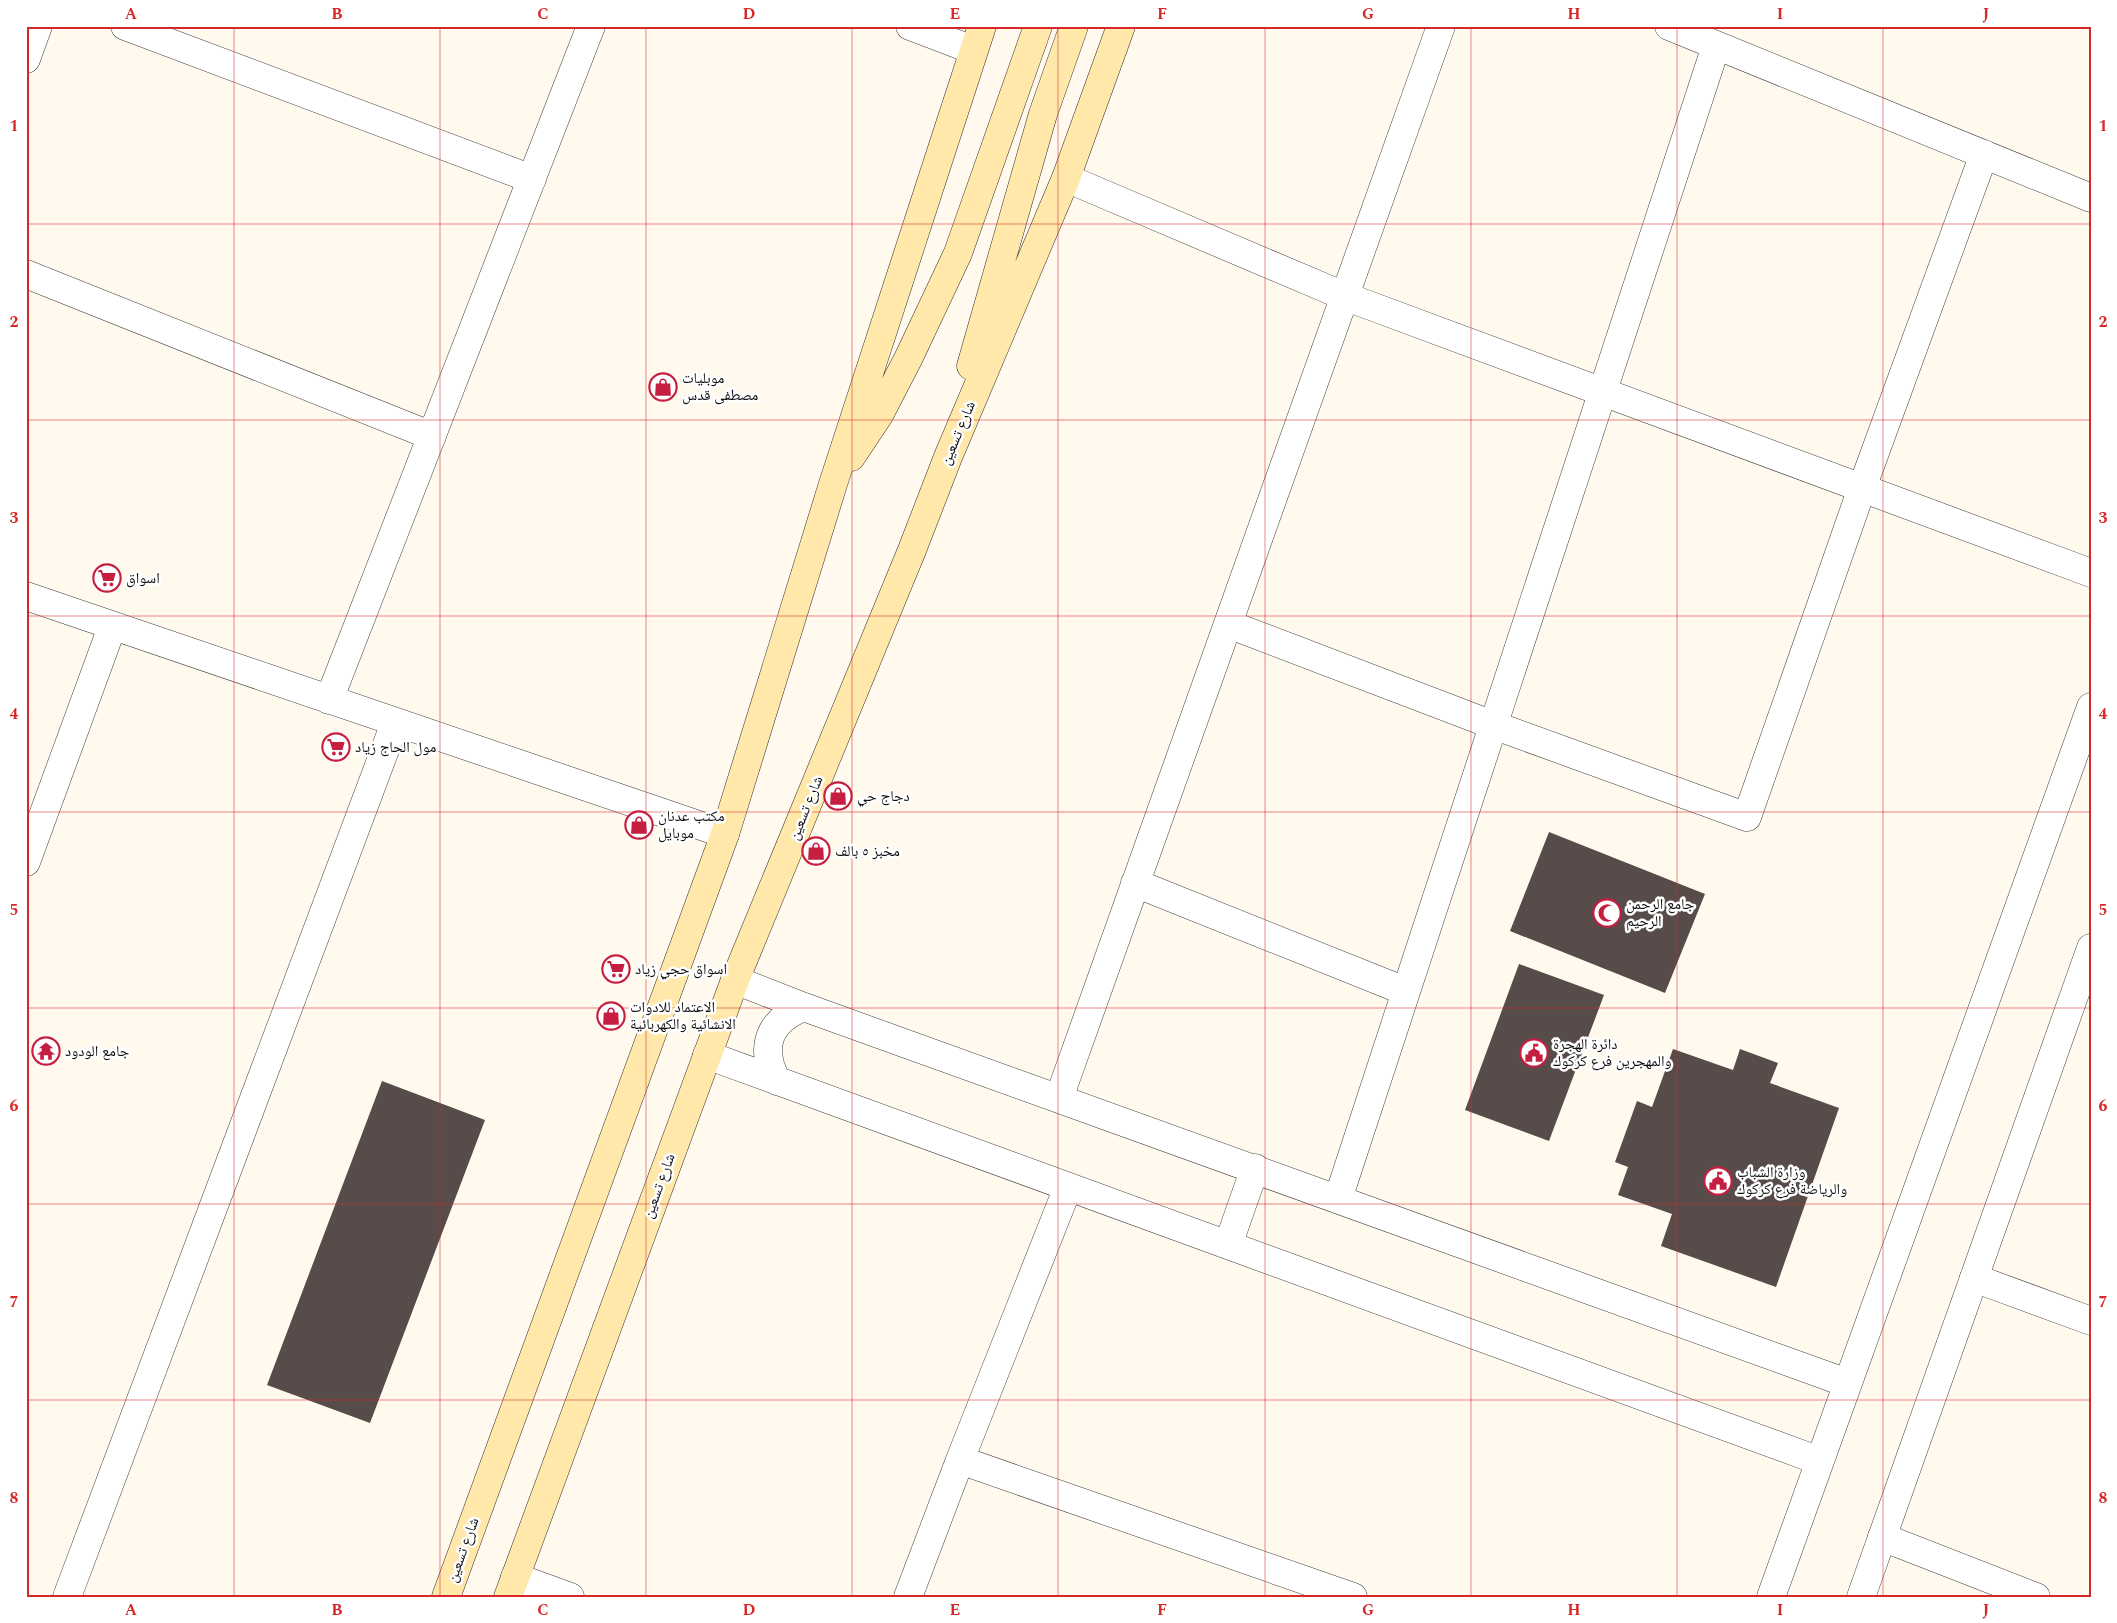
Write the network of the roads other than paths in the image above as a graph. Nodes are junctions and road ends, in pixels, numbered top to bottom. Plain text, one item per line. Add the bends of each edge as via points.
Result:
1 (38, 26) edge
2 (125, 26) edge
3 (591, 26) edge
4 (910, 26) edge
5 (1038, 26) edge
6 (1074, 26) edge
7 (1121, 26) edge
8 (1441, 26) edge
9 (1669, 26) edge
10 (977, 38) edge
11 (1716, 46) junction
12 (26, 59) edge
13 (1984, 154) junction
14 (1066, 178) junction
15 (532, 179) junction
16 (2091, 198) edge
17 (26, 274) edge
18 (1344, 296) junction
19 (1602, 392) junction
20 (432, 436) junction
21 (948, 457) junction
22 (833, 484) junction
23 (1862, 488) junction
24 (2091, 573) edge
25 (26, 596) edge
26 (1228, 624) junction
27 (112, 627) junction
28 (328, 700) junction
29 (2091, 707) edge
30 (395, 723) junction
31 (1493, 724) junction
32 (724, 834) junction
33 (26, 862) edge
34 (1135, 883) junction
35 (2091, 948) edge
36 (735, 980) junction
37 (1405, 991) junction
38 (804, 1007) junction
39 (707, 1056) junction
40 (777, 1082) junction
41 (1059, 1098) junction
42 (1256, 1168) junction
43 (1068, 1187) junction
44 (1338, 1199) junction
45 (1228, 1245) junction
46 (1974, 1278) junction
47 (2091, 1321) edge
48 (1847, 1384) junction
49 (960, 1460) junction
50 (1820, 1461) junction
51 (1882, 1537) junction
52 (511, 1587) edge
53 (67, 1597) edge
54 (446, 1597) edge
55 (570, 1597) edge
56 (908, 1597) edge
57 (1353, 1597) edge
58 (1771, 1597) edge
59 (1861, 1597) edge
60 (2036, 1597) edge

1 - 12 street
2 - 15 street
3 - 15 street
4 - 10 street
5 - 22 main road via 958,253 879,415
6 - 21 main road via 1043,114
7 - 14 main road, شارع تسعين
8 - 18 street
9 - 11 street
10 - 22 main road, شارع تسعين
11 - 13 street
11 - 19 street
13 - 16 street
13 - 23 street
14 - 18 street
14 - 21 main road, شارع تسعين
15 - 20 street
17 - 20 street
18 - 19 street
18 - 26 street
19 - 23 street
19 - 31 street
20 - 28 street
21 - 36 main road, شارع تسعين
22 - 32 main road, شارع تسعين
23 - 24 street
23 - 31 street via 1747,817
25 - 27 street
26 - 31 street
26 - 34 street
27 - 28 street
27 - 33 street
28 - 30 street
29 - 48 street
30 - 32 street
30 - 53 street
31 - 37 street
32 - 54 main road, شارع تسعين
34 - 37 street
34 - 41 street
35 - 46 street
36 - 38 street
36 - 39 main road, شارع تسعين
37 - 44 street
38 - 40 street via 777,1023 770,1037 767,1052
38 - 41 street
39 - 40 street
39 - 52 main road, شارع تسعين
40 - 43 street
41 - 42 street
42 - 44 street
42 - 45 street
43 - 45 street
43 - 49 street
44 - 48 street
45 - 50 street
46 - 47 street
46 - 51 street
48 - 50 street
49 - 56 street
49 - 57 street
50 - 58 street
51 - 59 street
51 - 60 street
52 - 55 street

